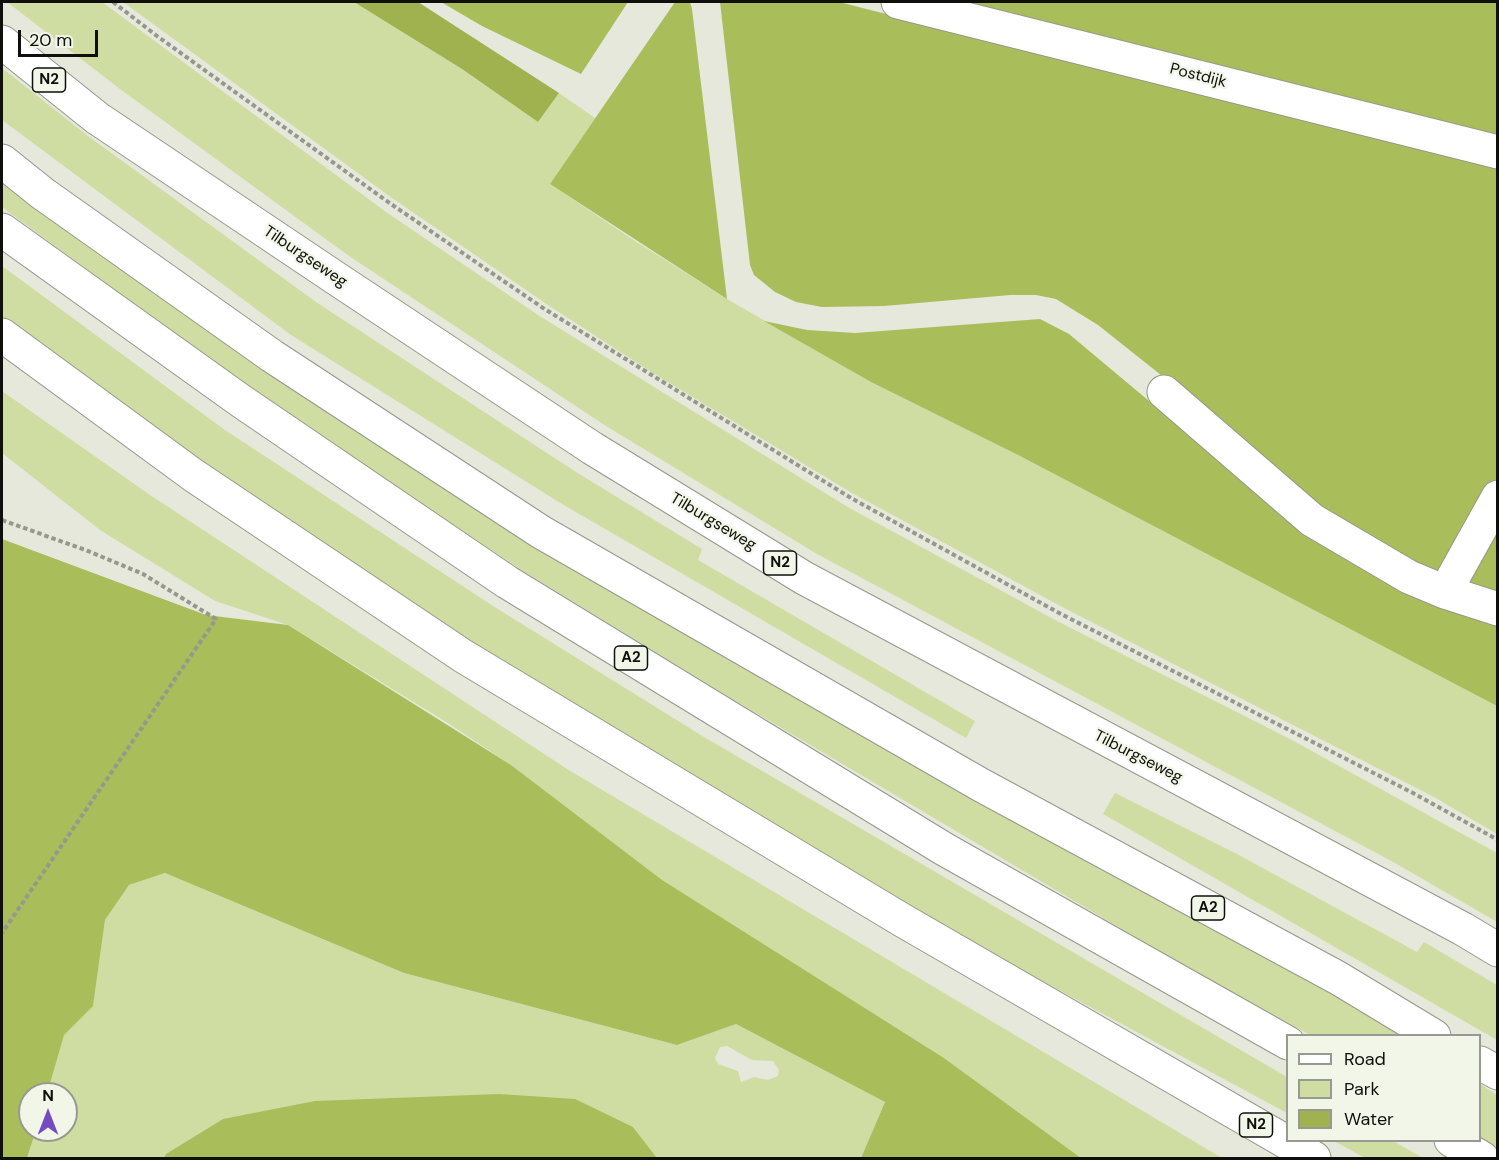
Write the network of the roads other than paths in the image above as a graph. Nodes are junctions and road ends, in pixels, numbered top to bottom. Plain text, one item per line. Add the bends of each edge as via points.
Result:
1 (898, 2) edge
2 (2, 42) edge
3 (1497, 152) edge
4 (2, 160) edge
5 (2, 230) edge
6 (2, 335) edge
7 (1164, 392) dead end
8 (1497, 497) edge
9 (1445, 592) junction
10 (1497, 609) edge
11 (1497, 950) edge
12 (1432, 1034) edge
13 (1286, 1042) edge
14 (1481, 1064) edge
15 (1497, 1073) edge
16 (1197, 1091) junction
17 (1286, 1142) edge
18 (1286, 1142) edge
19 (1454, 1142) edge
20 (1265, 1158) edge
21 (1314, 1158) edge
22 (1482, 1158) edge

1 - 3 main road, Postdijk
2 - 11 main road, Tilburgseweg / N2 via 97,118 334,277 592,448 804,578
4 - 12 main road, A2 via 42,193 273,356 541,532 981,784 1338,978
5 - 13 main road, A2 via 241,401 507,582 944,849
6 - 16 main road, N2 via 193,475 463,656 902,921
7 - 9 main road via 1312,520 1409,577
8 - 9 main road
9 - 10 main road
14 - 15 main road
16 - 17 main road, N2
16 - 20 main road, N2
18 - 21 main road, N2
19 - 22 main road

